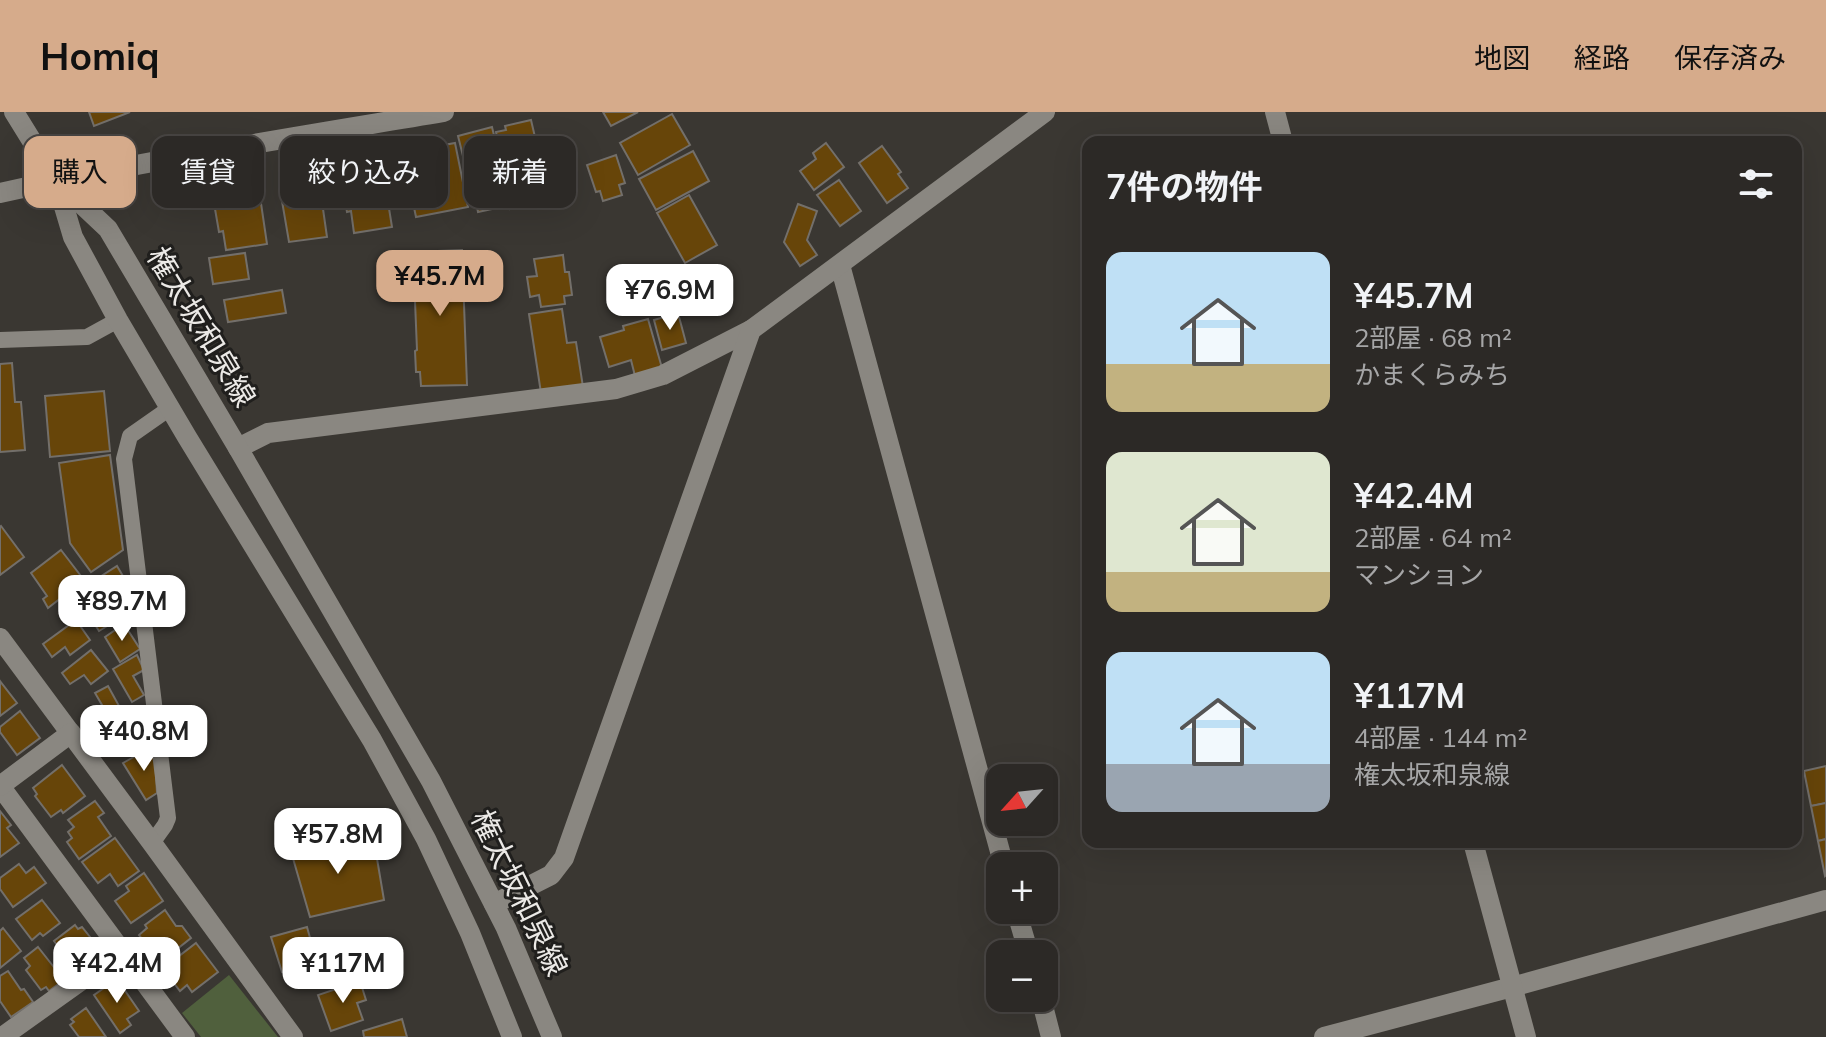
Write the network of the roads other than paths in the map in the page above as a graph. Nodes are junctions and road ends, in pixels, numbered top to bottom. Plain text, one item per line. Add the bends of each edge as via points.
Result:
1 (14, 112) edge
2 (444, 112) edge
3 (1045, 112) edge
4 (1275, 112) edge
5 (29, 136) edge
6 (1281, 136) edge
7 (136, 165) edge
8 (24, 187) edge
9 (0, 193) edge
10 (64, 208) edge
11 (86, 208) edge
12 (840, 265) junction
13 (118, 320) junction
14 (751, 330) junction
15 (0, 340) edge
16 (170, 408) junction
17 (238, 448) junction
18 (0, 638) edge
19 (71, 733) junction
20 (0, 786) edge
21 (152, 843) junction
22 (1475, 848) edge
23 (1000, 852) edge
24 (1826, 900) edge
25 (494, 904) junction
26 (121, 952) junction
27 (1512, 987) junction
28 (1045, 1012) edge
29 (2, 1037) edge
30 (185, 1037) edge
31 (293, 1037) edge
32 (512, 1037) edge
33 (552, 1037) edge
34 (1051, 1037) edge
35 (1324, 1037) edge
36 (1526, 1037) edge

1 - 5 street
2 - 7 street
3 - 12 street
4 - 6 street
8 - 9 street
10 - 13 street, 権太坂和泉線 via 73,237
11 - 17 street, 権太坂和泉線 via 108,229
12 - 14 street
12 - 23 street
13 - 15 lane via 87,337
13 - 16 street, 権太坂和泉線
14 - 17 street via 663,375 616,389 268,433
14 - 25 street via 564,858 551,875
16 - 21 lane via 130,436 124,459 168,818
16 - 32 street, 権太坂和泉線 via 372,740 470,933
17 - 25 street, 権太坂和泉線 via 431,781
18 - 19 street
19 - 20 street
19 - 21 street
20 - 26 street
21 - 31 street
22 - 27 street
24 - 27 street
25 - 33 street, 権太坂和泉線
26 - 29 street
26 - 30 street
27 - 35 street
27 - 36 street
28 - 34 street

